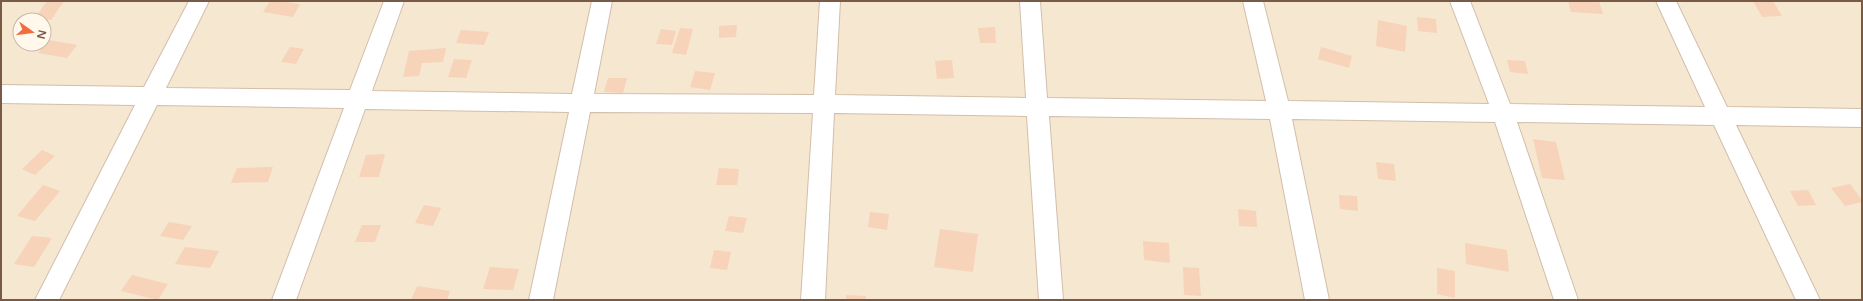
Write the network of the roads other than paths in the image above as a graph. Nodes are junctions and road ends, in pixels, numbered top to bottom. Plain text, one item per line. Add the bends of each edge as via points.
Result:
1 (199, 1) edge
2 (394, 1) edge
3 (602, 1) edge
4 (830, 1) edge
5 (1030, 1) edge
6 (1253, 1) edge
7 (1460, 1) edge
8 (1666, 1) edge
9 (1, 94) edge
10 (151, 95) junction
11 (357, 100) junction
12 (581, 103) junction
13 (824, 104) junction
14 (1038, 107) junction
15 (1279, 110) junction
16 (1503, 113) junction
17 (1720, 116) junction
18 (1862, 118) edge
19 (47, 300) edge
20 (284, 300) edge
21 (541, 300) edge
22 (813, 300) edge
23 (1051, 300) edge
24 (1317, 300) edge
25 (1566, 300) edge
26 (1808, 300) edge

1 - 10 street
2 - 11 street
3 - 12 street
4 - 13 street
5 - 14 street
6 - 15 street
7 - 16 street
8 - 17 street
9 - 10 street
10 - 11 street
10 - 19 street
11 - 12 street
11 - 20 street
12 - 13 street
12 - 21 street
13 - 14 street
13 - 22 street
14 - 15 street
14 - 23 street
15 - 16 street
15 - 24 street
16 - 17 street
16 - 25 street
17 - 18 street
17 - 26 street

